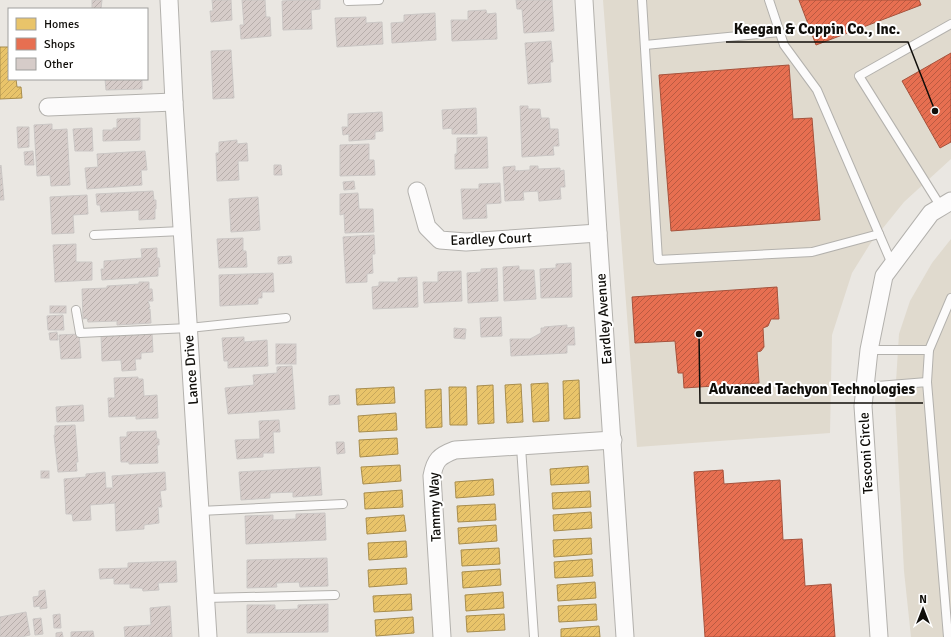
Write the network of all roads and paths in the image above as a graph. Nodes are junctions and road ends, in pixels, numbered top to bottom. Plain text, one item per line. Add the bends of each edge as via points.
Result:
1 (169, 0) edge
2 (379, 0) edge
3 (584, 0) edge
4 (642, 0) edge
5 (768, 0) edge
6 (348, 1) dead end
7 (951, 24) edge
8 (780, 32) junction
9 (645, 45) junction
10 (174, 102) junction
11 (48, 107) dead end
12 (417, 191) dead end
13 (946, 204) edge
14 (182, 231) junction
15 (598, 233) junction
16 (879, 234) junction
17 (94, 235) dead end
18 (893, 265) junction
19 (951, 298) edge
20 (76, 310) dead end
21 (286, 318) dead end
22 (189, 328) junction
23 (869, 350) junction
24 (929, 350) junction
25 (926, 382) junction
26 (865, 387) junction
27 (613, 440) junction
28 (522, 447) junction
29 (342, 504) dead end
30 (200, 511) junction
31 (335, 595) dead end
32 (206, 598) junction
33 (208, 637) edge
34 (442, 637) edge
35 (534, 637) edge
36 (625, 637) edge
37 (879, 637) edge
38 (948, 637) edge

1 - 10 street, Lance Drive
2 - 6 lane
3 - 15 street, Eardley Avenue
4 - 9 lane
5 - 8 lane
7 - 13 lane via 859,76
8 - 9 lane
8 - 16 lane via 784,45 817,90
9 - 16 lane via 658,260 812,252
10 - 11 street
10 - 14 street, Lance Drive
12 - 15 street, Eardley Court via 427,228 440,240 466,242
13 - 18 street, Tesconi Circle via 931,213
14 - 17 lane
14 - 22 street, Lance Drive
15 - 27 street, Eardley Avenue
16 - 18 lane
18 - 23 street, Tesconi Circle via 884,276
19 - 24 lane
20 - 22 lane via 80,333
21 - 22 lane
22 - 30 street, Lance Drive
23 - 24 lane
23 - 26 street, Tesconi Circle
24 - 25 lane
25 - 26 lane
25 - 38 lane
26 - 37 street, Tesconi Circle via 863,406 866,461
27 - 28 street, Tammy Way
27 - 36 street, Eardley Avenue
28 - 34 street, Tammy Way via 455,450 442,455 434,464 432,476
28 - 35 lane
29 - 30 lane
30 - 32 street, Lance Drive
31 - 32 lane
32 - 33 street, Lance Drive

